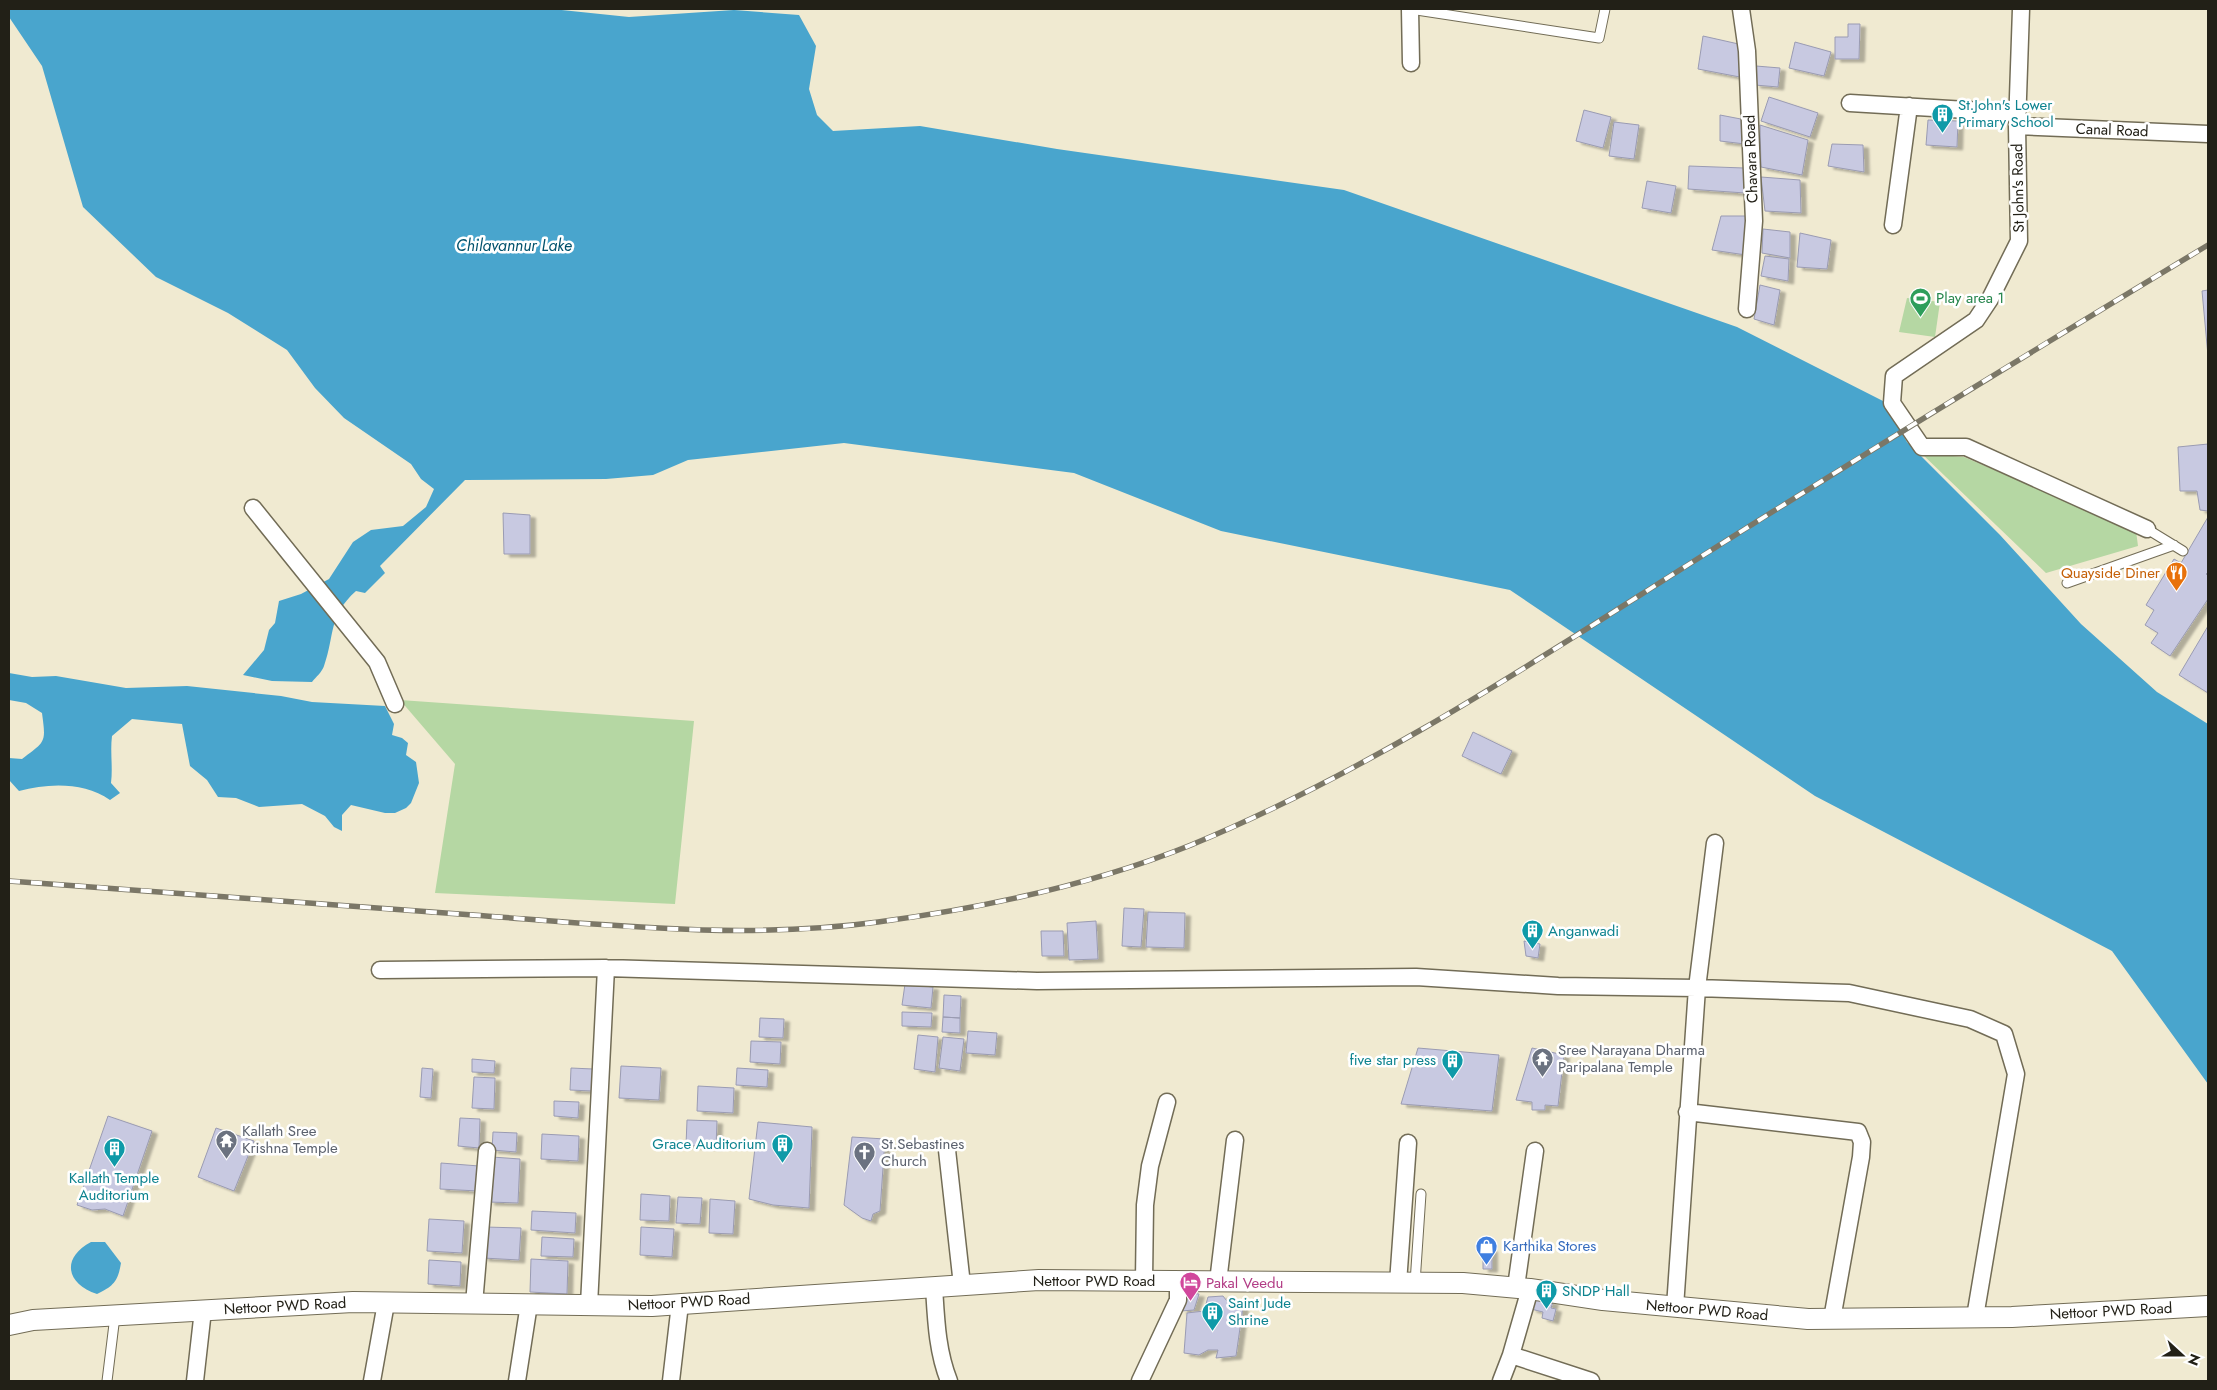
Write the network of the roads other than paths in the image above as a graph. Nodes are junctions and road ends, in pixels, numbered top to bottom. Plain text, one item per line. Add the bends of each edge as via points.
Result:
1 (1410, 9) edge
2 (1605, 9) edge
3 (1741, 9) edge
4 (2021, 9) edge
5 (1411, 64) dead end
6 (1850, 103) dead end
7 (1909, 106) junction
8 (2017, 120) junction
9 (2208, 134) edge
10 (1893, 225) dead end
11 (1747, 309) dead end
12 (253, 508) dead end
13 (2147, 529) joint
14 (2174, 545) junction
15 (2183, 551) dead end
16 (2067, 583) dead end
17 (395, 704) dead end
18 (1715, 843) dead end
19 (606, 968) junction
20 (380, 970) dead end
21 (1697, 988) junction
22 (1167, 1102) dead end
23 (1688, 1112) junction
24 (1235, 1140) dead end
25 (1408, 1143) dead end
26 (947, 1150) dead end
27 (487, 1151) dead end
28 (1535, 1151) dead end
29 (1421, 1194) dead end
30 (1144, 1281) junction
31 (1178, 1281) junction
32 (1218, 1282) junction
33 (1407, 1283) junction
34 (962, 1285) junction
35 (934, 1287) junction
36 (1523, 1288) junction
37 (386, 1303) junction
38 (474, 1304) junction
39 (529, 1304) junction
40 (680, 1304) junction
41 (589, 1305) junction
42 (2208, 1306) edge
43 (1675, 1307) junction
44 (203, 1310) junction
45 (114, 1316) junction
46 (1975, 1317) junction
47 (1832, 1319) junction
48 (9, 1325) edge
49 (1511, 1355) junction
50 (107, 1381) edge
51 (195, 1381) edge
52 (372, 1381) edge
53 (518, 1381) edge
54 (671, 1381) edge
55 (949, 1381) edge
56 (1140, 1381) edge
57 (1501, 1381) edge
58 (1592, 1381) edge

1 - 2 lane via 1600,38
1 - 5 street
3 - 11 street, Chavara Road via 1747,52 1754,222
4 - 8 street, St John's Road
6 - 7 street, Canal Road
7 - 8 street, Canal Road
7 - 10 street
8 - 9 street, Canal Road
8 - 13 street, St John's Road via 2019,241 1976,320 1894,376 1892,403 1922,447 1966,447
12 - 17 street via 377,662
13 - 14 lane
14 - 15 lane
14 - 16 lane
18 - 21 street
19 - 20 street
19 - 21 street via 1037,981 1416,977 1558,986
19 - 41 street
21 - 23 street
21 - 46 street via 1849,993 1970,1019 2004,1034 2016,1074
22 - 30 street via 1150,1166 1145,1205
23 - 43 street
23 - 47 street via 1858,1132 1862,1142 1861,1157
24 - 32 street
25 - 33 street
26 - 34 street
27 - 38 street
28 - 36 street
29 - 33 lane
30 - 31 street, Nettoor PWD Road
30 - 34 street, Nettoor PWD Road via 1039,1280
31 - 32 street, Nettoor PWD Road
31 - 56 street via 1178,1300
32 - 33 street, Nettoor PWD Road
33 - 36 street, Nettoor PWD Road
34 - 35 street, Nettoor PWD Road
35 - 40 street, Nettoor PWD Road
35 - 55 street via 937,1330
36 - 43 street, Nettoor PWD Road
36 - 49 street
37 - 38 street, Nettoor PWD Road
37 - 44 street, Nettoor PWD Road
37 - 52 street
38 - 39 street, Nettoor PWD Road
39 - 41 street, Nettoor PWD Road
39 - 53 street
40 - 41 street, Nettoor PWD Road
40 - 54 street
42 - 46 street, Nettoor PWD Road
43 - 47 street, Nettoor PWD Road
44 - 45 street, Nettoor PWD Road
44 - 51 street
45 - 48 street, Nettoor PWD Road via 33,1320
45 - 50 lane
46 - 47 street, Nettoor PWD Road
49 - 57 street
49 - 58 street

